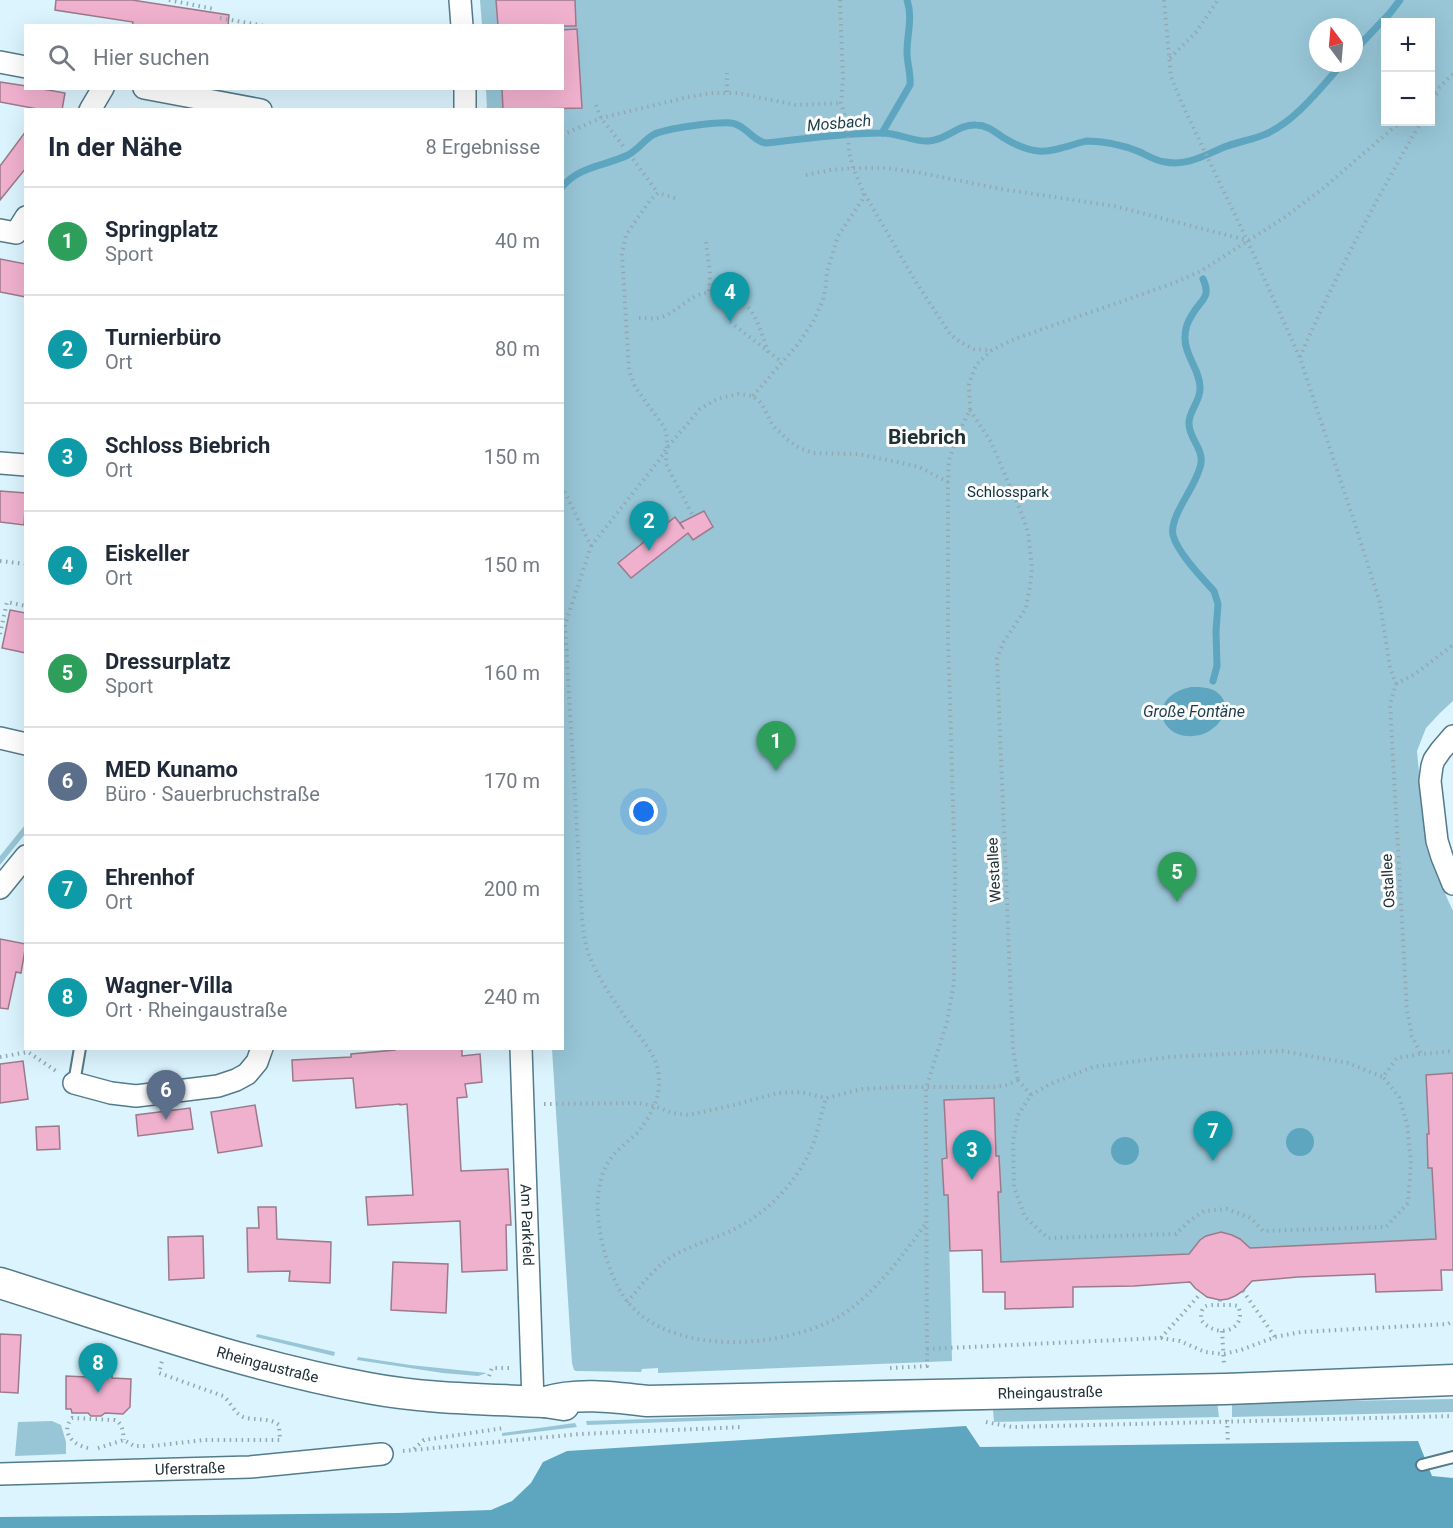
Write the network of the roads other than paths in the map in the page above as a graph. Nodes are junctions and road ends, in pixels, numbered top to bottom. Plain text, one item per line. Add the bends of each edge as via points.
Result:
1 (460, 0) edge
2 (462, 24) edge
3 (0, 62) edge
4 (24, 67) edge
5 (102, 90) edge
6 (155, 90) edge
7 (465, 90) edge
8 (91, 108) edge
9 (250, 108) edge
10 (465, 108) edge
11 (24, 220) edge
12 (0, 230) edge
13 (0, 462) edge
14 (24, 465) edge
15 (1453, 736) edge
16 (0, 738) edge
17 (24, 744) edge
18 (24, 858) edge
19 (1453, 884) edge
20 (0, 888) edge
21 (80, 1050) edge
22 (261, 1050) edge
23 (521, 1050) edge
24 (75, 1083) joint
25 (0, 1282) edge
26 (1453, 1380) edge
27 (539, 1402) junction
28 (382, 1454) dead end
29 (1453, 1457) edge
30 (1422, 1465) dead end
31 (0, 1474) edge

1 - 2 street
3 - 4 street
5 - 8 street
6 - 9 street
7 - 10 street
11 - 12 street via 16,233
13 - 14 street
15 - 19 street via 1434,760 1430,781 1437,840
16 - 17 street
18 - 20 street
21 - 24 lane
22 - 24 street via 247,1074 218,1086 136,1096
23 - 27 street, Am Parkfeld
25 - 27 street, Rheingaustraße via 169,1337 370,1389
26 - 27 street, Rheingaustraße via 577,1406
28 - 31 street, Uferstraße via 250,1467
29 - 30 lane

